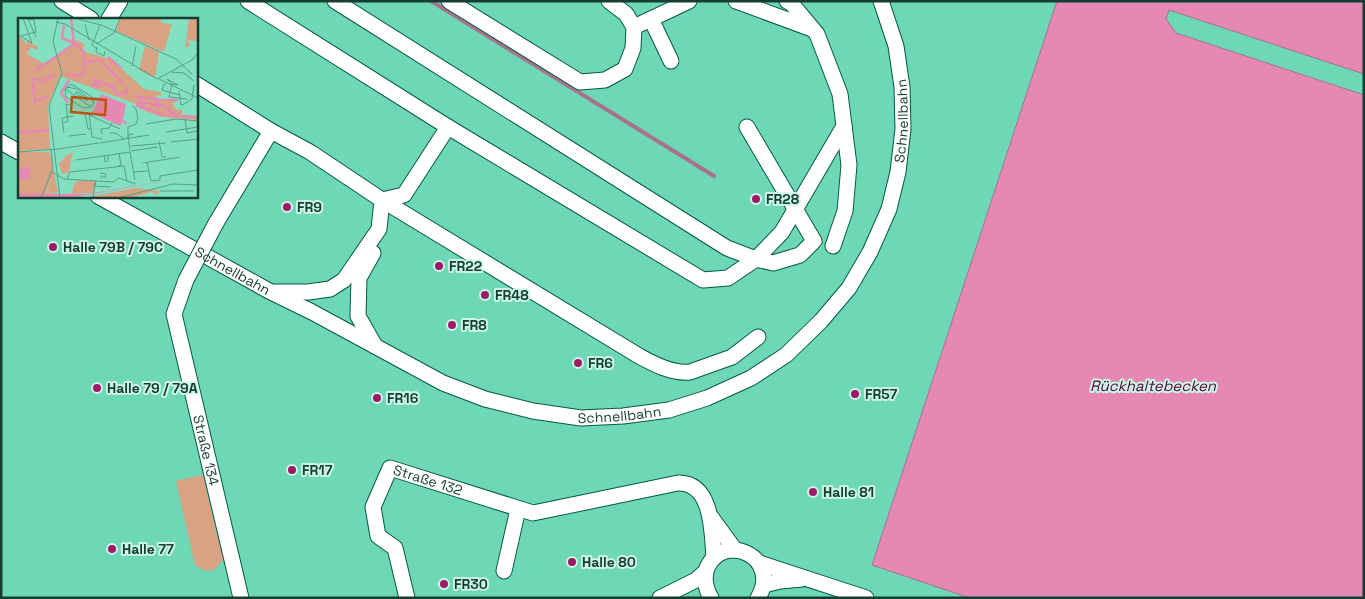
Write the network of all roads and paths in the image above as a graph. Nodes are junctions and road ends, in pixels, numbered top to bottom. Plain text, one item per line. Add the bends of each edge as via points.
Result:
1 (62, 1) edge
2 (120, 1) edge
3 (248, 1) edge
4 (335, 1) edge
5 (449, 1) edge
6 (609, 1) edge
7 (689, 1) edge
8 (736, 1) edge
9 (787, 1) edge
10 (881, 1) edge
11 (89, 18) edge
12 (110, 18) edge
13 (651, 19) junction
14 (634, 27) junction
15 (813, 30) junction
16 (671, 61) dead end
17 (198, 85) edge
18 (747, 126) dead end
19 (844, 126) junction
20 (448, 127) junction
21 (271, 131) junction
22 (1, 142) edge
23 (18, 151) edge
24 (102, 198) edge
25 (382, 200) junction
26 (796, 208) junction
27 (833, 246) dead end
28 (756, 259) junction
29 (270, 292) junction
30 (758, 337) dead end
31 (375, 346) junction
32 (518, 509) junction
33 (710, 516) junction
34 (735, 550) junction
35 (714, 558) junction
36 (759, 563) junction
37 (504, 571) dead end
38 (706, 571) junction
39 (809, 579) junction
40 (761, 592) edge
41 (242, 598) edge
42 (407, 598) edge
43 (661, 598) edge
44 (668, 598) edge
45 (711, 598) edge
46 (866, 598) edge

1 - 11 street
2 - 12 street
3 - 20 street
4 - 28 street via 727,248
5 - 14 street via 580,82 605,80 625,69 633,48
6 - 14 street via 626,14
7 - 13 street
8 - 15 street
9 - 15 street
10 - 31 street, Schnellbahn via 896,46 902,87 898,172 889,209 849,288 786,355 751,378 707,398 669,410 581,418 533,411 486,399 443,383
13 - 14 street
13 - 16 street
15 - 19 street via 840,94
17 - 21 street
18 - 26 street
19 - 26 street
19 - 27 street via 849,165 845,211
20 - 25 street via 404,195
20 - 28 street via 703,280 728,278
21 - 25 street via 310,152
21 - 41 street, Straße 134, bridge via 216,223 186,280 174,314
22 - 23 street
24 - 29 street, Schnellbahn
25 - 29 street via 379,229 344,280 330,289
25 - 30 street via 659,366 690,372 732,357
25 - 31 street via 389,214 388,229 359,278 358,316
26 - 28 street via 782,232
26 - 28 street via 814,241 800,255 773,263
29 - 31 street, Schnellbahn
32 - 33 street via 533,513 685,483 702,495
32 - 37 street
32 - 42 street, Straße 132 via 390,468 372,507 378,536 395,548
33 - 34 street
33 - 35 street
34 - 35 street
34 - 36 street via 748,553
35 - 38 street
36 - 39 street
36 - 40 street via 763,571
38 - 43 street via 696,580
38 - 45 street via 706,585
39 - 40 street via 780,581
39 - 46 street
43 - 44 street

